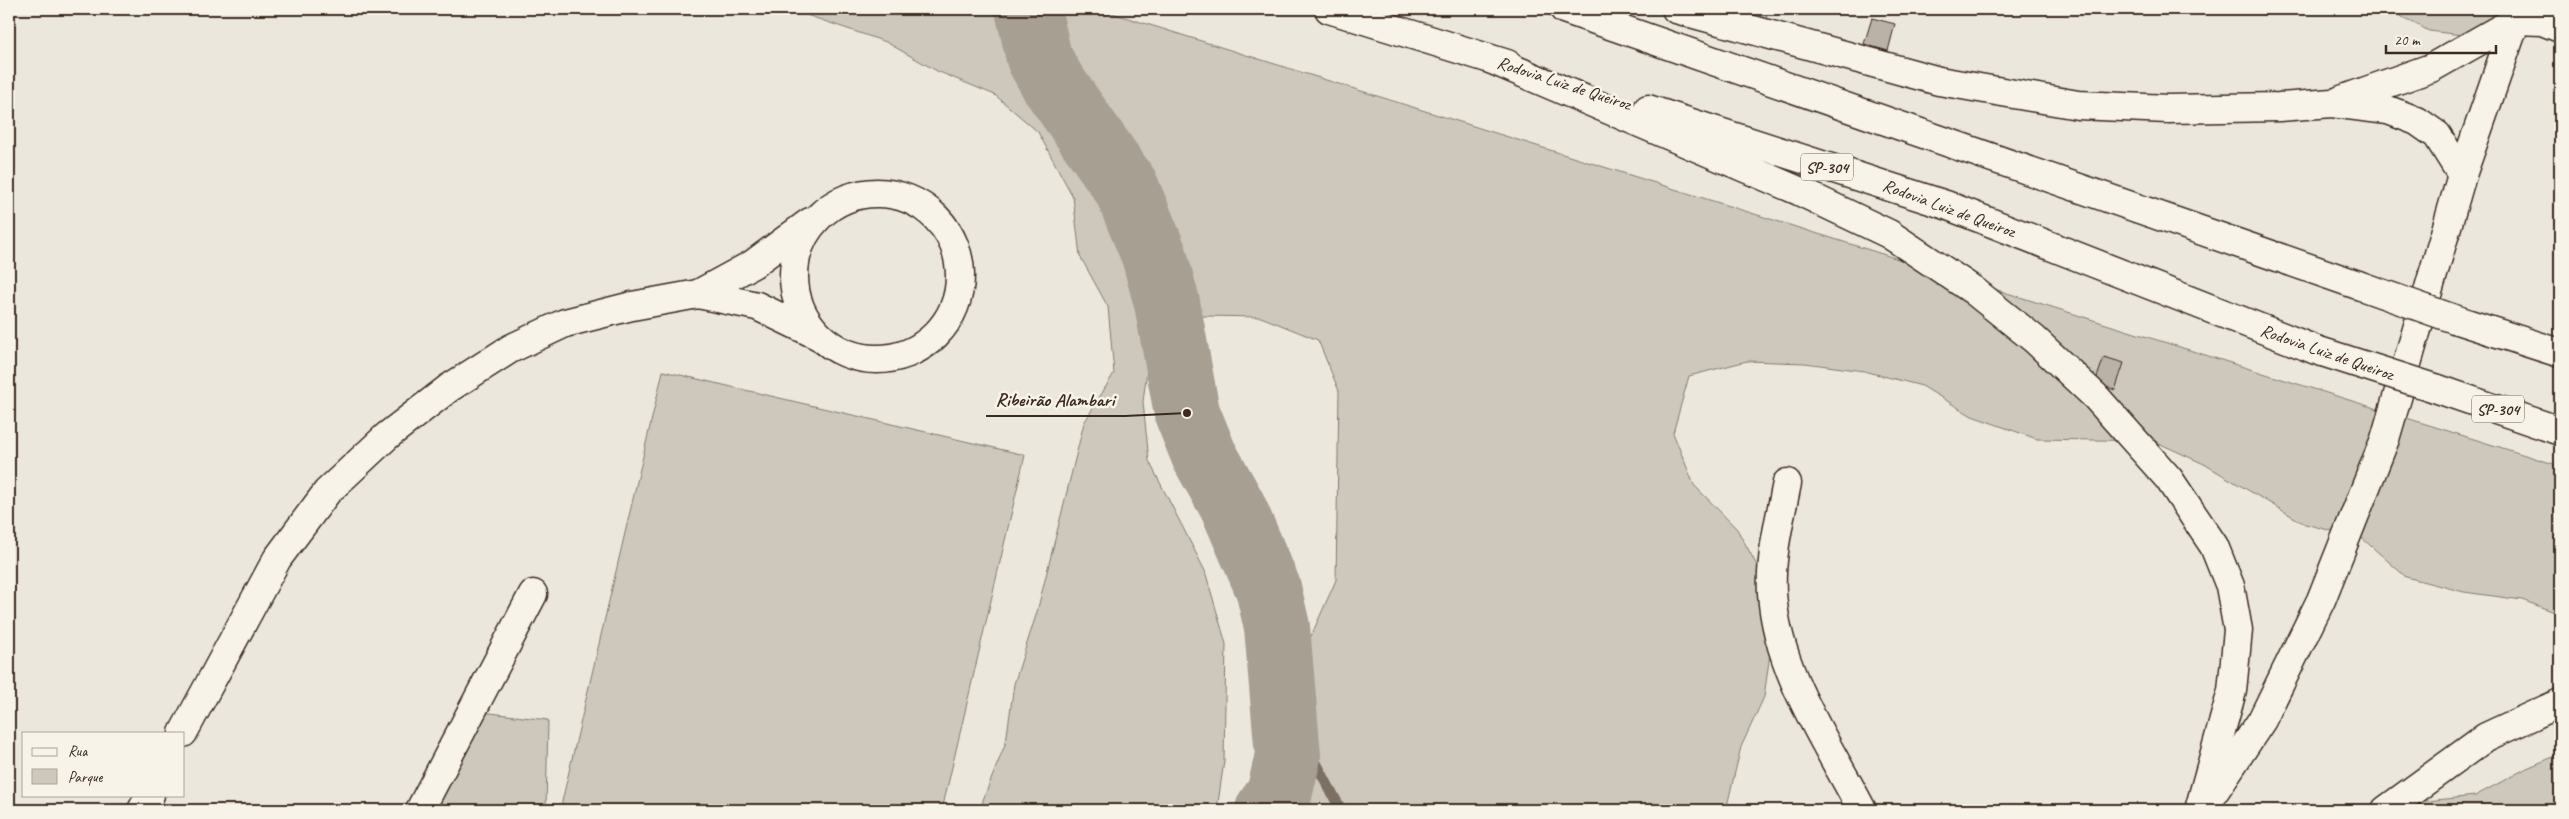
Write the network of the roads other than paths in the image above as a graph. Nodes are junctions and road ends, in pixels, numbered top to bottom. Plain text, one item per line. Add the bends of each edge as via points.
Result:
1 (1329, 9) edge
2 (1564, 9) edge
3 (1676, 9) edge
4 (2516, 20) junction
5 (2560, 28) edge
6 (1490, 59) junction
7 (2332, 103) junction
8 (2462, 175) junction
9 (818, 216) junction
10 (698, 294) junction
11 (819, 336) junction
12 (2560, 353) edge
13 (2560, 431) edge
14 (1787, 483) dead end
15 (533, 594) dead end
16 (2560, 703) edge
17 (184, 732) edge
18 (149, 796) edge
19 (142, 810) edge
20 (420, 810) edge
21 (1862, 810) edge
22 (2200, 810) edge
23 (2386, 810) edge

1 - 6 main road, Rodovia Luiz de Queiroz / SP-304
2 - 12 main road, bridge
3 - 7 main road via 1939,80 2078,105 2168,108
4 - 5 main road via 2542,21
4 - 7 main road via 2430,68
4 - 8 main road
6 - 13 main road, Rodovia Luiz de Queiroz / SP-304, bridge via 1946,205 2316,350
6 - 22 main road via 1799,191 1889,234 1973,290 2034,339 2095,396 2169,479 2214,546 2230,586 2238,630 2232,691
7 - 8 main road via 2388,110 2417,121 2437,135
8 - 22 main road via 2385,440 2321,600 2262,720
9 - 10 main road via 753,264
9 - 11 main road via 802,238 794,263 794,290 803,314
9 - 11 main road via 840,201 865,193 892,193 919,203 941,221 956,245 961,273 957,301 944,326 923,346 897,357 868,359 841,351
10 - 11 main road via 757,306
10 - 17 main road via 565,323 510,349 449,388 388,436 327,492 277,559
14 - 21 main road via 1774,546 1772,593 1781,643 1797,688
15 - 20 main road
16 - 23 main road via 2486,738
18 - 19 main road

